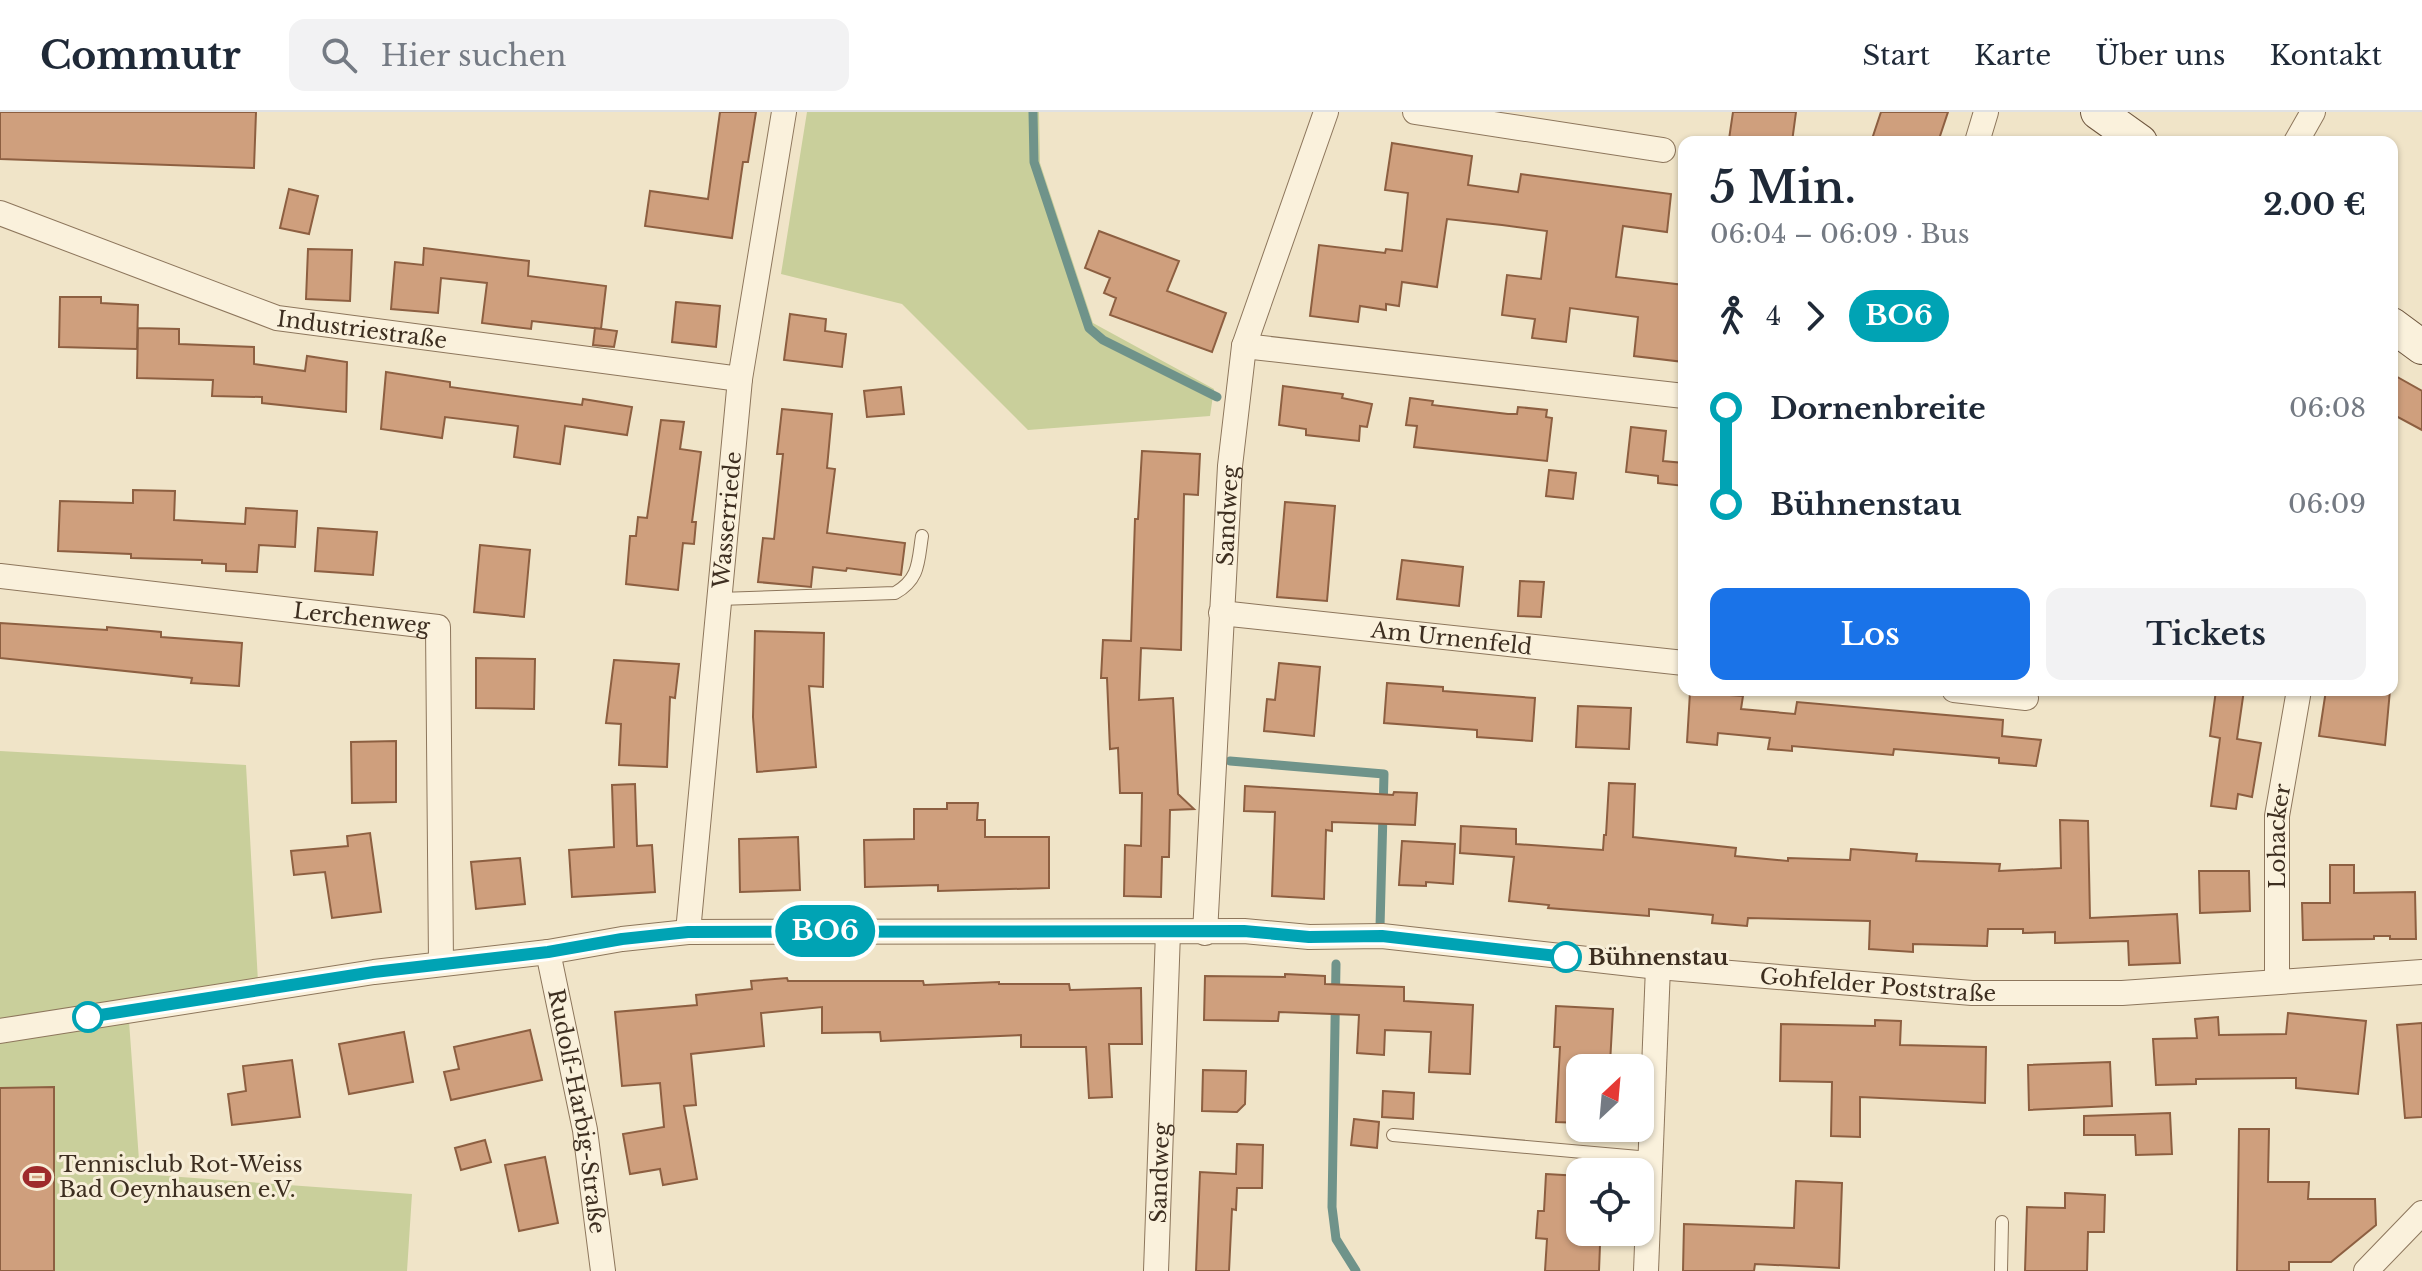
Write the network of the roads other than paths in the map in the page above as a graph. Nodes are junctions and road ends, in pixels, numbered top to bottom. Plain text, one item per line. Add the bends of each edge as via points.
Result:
1 (784, 112) edge
2 (1326, 112) edge
3 (1415, 112) edge
4 (1986, 112) edge
5 (2098, 112) edge
6 (2313, 112) edge
7 (1979, 136) edge
8 (2132, 136) edge
9 (2299, 136) edge
10 (1663, 150) dead end
11 (0, 213) edge
12 (2398, 329) edge
13 (1244, 346) junction
14 (2422, 347) edge
15 (740, 379) junction
16 (1678, 395) edge
17 (922, 536) dead end
18 (0, 576) edge
19 (719, 599) junction
20 (1221, 613) junction
21 (1678, 662) edge
22 (2008, 696) edge
23 (2298, 696) edge
24 (2026, 698) dead end
25 (688, 932) junction
26 (1168, 932) junction
27 (1205, 933) junction
28 (548, 952) junction
29 (441, 963) junction
30 (1658, 967) junction
31 (2422, 972) edge
32 (2277, 982) junction
33 (0, 1031) edge
34 (1393, 1135) dead end
35 (1650, 1158) joint
36 (2422, 1213) edge
37 (2002, 1222) dead end
38 (1647, 1246) edge
39 (603, 1271) edge
40 (1156, 1271) edge
41 (1646, 1271) edge
42 (2001, 1271) edge
43 (2366, 1271) edge

1 - 15 street, Wasserriede
2 - 13 street, Sandweg
3 - 10 street
4 - 7 street
5 - 8 main road
6 - 9 street
11 - 15 street, Industriestraße via 277,318
12 - 14 main road
13 - 16 street
13 - 20 street, Sandweg
15 - 19 street, Wasserriede
17 - 19 lane via 917,572 895,593
18 - 29 street, Lerchenweg via 438,627
19 - 25 street, Wasserriede
20 - 21 street, Am Urnenfeld
20 - 27 street, Sandweg
22 - 24 street
23 - 32 street, Lohacker via 2277,816
25 - 26 street, Gohfelder Poststraße
25 - 28 street, Gohfelder Poststraße
26 - 27 street, Gohfelder Poststraße
26 - 40 street, Sandweg
27 - 30 street, Gohfelder Poststraße via 1382,936
28 - 29 street, Gohfelder Poststraße
28 - 39 street, Rudolf-Harbig-Straße via 585,1130
29 - 33 street, Gohfelder Poststraße
30 - 32 street, Gohfelder Poststraße via 1972,993 2122,993
30 - 35 street
31 - 32 street, Gohfelder Poststraße
34 - 35 lane
36 - 43 street
37 - 42 lane
38 - 41 street

